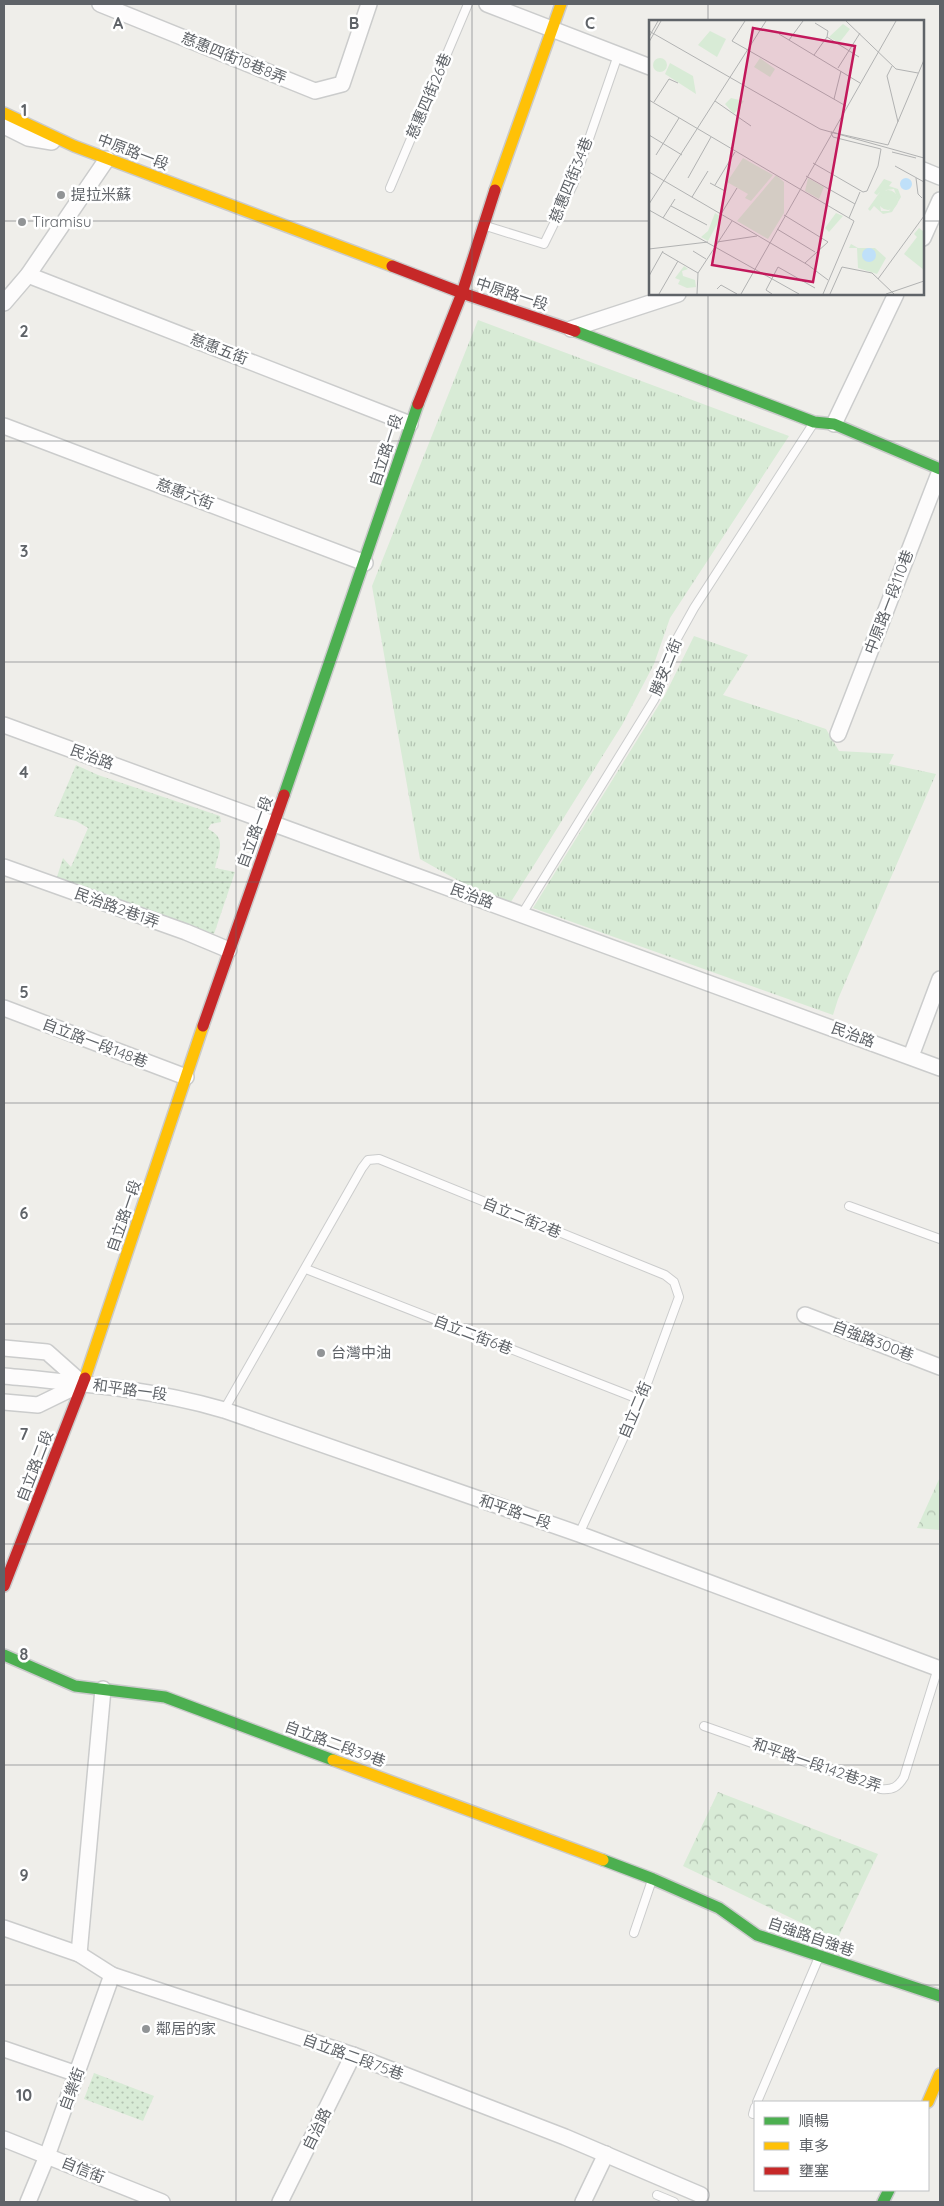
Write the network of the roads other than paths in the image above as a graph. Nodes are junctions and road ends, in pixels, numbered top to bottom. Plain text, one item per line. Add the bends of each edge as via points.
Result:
1 (100, 4) edge
2 (369, 4) edge
3 (468, 4) edge
4 (487, 4) edge
5 (561, 4) edge
6 (554, 29) junction
7 (618, 54) junction
8 (649, 67) edge
9 (4, 102) edge
10 (4, 113) edge
11 (4, 126) edge
12 (74, 146) junction
13 (107, 158) junction
14 (924, 170) edge
15 (940, 177) edge
16 (390, 188) dead end
17 (932, 211) edge
18 (483, 225) junction
19 (924, 235) edge
20 (28, 275) junction
21 (462, 293) junction
22 (675, 295) edge
23 (896, 295) edge
24 (4, 304) edge
25 (570, 329) junction
26 (814, 422) junction
27 (410, 424) junction
28 (834, 424) junction
29 (4, 426) edge
30 (940, 470) edge
31 (365, 563) junction
32 (4, 725) edge
33 (838, 734) dead end
34 (274, 822) junction
35 (4, 868) edge
36 (522, 914) junction
37 (229, 950) junction
38 (940, 979) edge
39 (4, 1008) edge
40 (910, 1056) junction
41 (940, 1068) edge
42 (186, 1077) junction
43 (849, 1206) dead end
44 (940, 1239) edge
45 (306, 1269) junction
46 (674, 1282) joint
47 (805, 1315) dead end
48 (4, 1348) edge
49 (940, 1368) edge
50 (4, 1376) edge
51 (83, 1384) junction
52 (641, 1400) junction
53 (4, 1402) edge
54 (224, 1410) junction
55 (580, 1534) junction
56 (4, 1586) edge
57 (4, 1656) edge
58 (939, 1669) edge
59 (103, 1689) junction
60 (704, 1726) dead end
61 (653, 1878) junction
62 (4, 1928) edge
63 (634, 1934) dead end
64 (79, 1954) junction
65 (819, 1957) junction
66 (112, 1975) junction
67 (940, 1996) edge
68 (4, 2049) edge
69 (353, 2055) junction
70 (77, 2074) junction
71 (940, 2074) edge
72 (758, 2101) edge
73 (928, 2101) edge
74 (4, 2139) edge
75 (606, 2154) junction
76 (47, 2156) junction
77 (657, 2195) dead end
78 (701, 2195) dead end
79 (28, 2202) edge
80 (162, 2202) edge
81 (280, 2202) edge
82 (582, 2202) edge
83 (674, 2202) edge

1 - 2 street, 慈惠四街18巷8弄 via 315,91 342,84
3 - 16 lane, 慈惠四街26巷
4 - 6 street
5 - 6 street, 自立路一段
6 - 7 street
6 - 18 street, 自立路一段
7 - 8 street
7 - 18 lane, 慈惠四街34巷 via 573,184 544,244
9 - 12 street
10 - 12 street, 中原路一段
11 - 12 street via 28,138
12 - 13 street, 中原路一段
13 - 20 street
13 - 21 street, 中原路一段
14 - 15 street
17 - 19 street
18 - 21 street, 自立路一段
20 - 24 street
20 - 27 street, 慈惠五街
21 - 25 street, 中原路一段
21 - 27 street, 自立路一段
22 - 25 street
23 - 28 street
25 - 26 street, 中原路一段
26 - 28 street, 中原路一段
26 - 36 lane, 勝安二街 via 694,608 674,644 664,680 654,700
27 - 31 street, 自立路一段
28 - 30 street, 中原路一段
29 - 31 street, 慈惠六街
30 - 33 street, 中原路一段110巷
31 - 34 street, 自立路一段
32 - 34 street, 民治路
34 - 36 street, 民治路
34 - 37 street, 自立路一段
35 - 37 street, 民治路2巷1弄
36 - 40 street, 民治路
37 - 42 street, 自立路一段
38 - 40 street
39 - 42 street, 自立路一段148巷
40 - 41 street, 民治路
42 - 51 street, 自立路一段
43 - 44 lane
45 - 46 lane, 自立二街2巷 via 368,1160 379,1159 665,1275
45 - 52 lane, 自立二街6巷
45 - 54 lane
46 - 52 lane, 自立二街 via 679,1298
47 - 49 street, 自強路300巷
48 - 51 street via 47,1352
50 - 51 street, 和平路一段
51 - 53 street via 38,1405
51 - 54 street, 和平路一段 via 176,1397
51 - 56 street, 自立路二段
52 - 55 lane, 自立二街
54 - 55 street, 和平路一段
55 - 58 street, 和平路一段
57 - 59 street, 自立路二段39巷 via 75,1686
58 - 60 lane, 和平路一段142巷2弄 via 904,1777 898,1786 890,1790
59 - 61 street, 自立路二段39巷 via 165,1697
59 - 64 street
61 - 63 lane
61 - 65 street, 自強路自強巷 via 719,1908 758,1935
62 - 64 street, 自立路二段75巷
64 - 66 street, 自立路二段75巷
65 - 67 street, 自強路自強巷
65 - 72 lane
66 - 69 street, 自立路二段75巷
66 - 70 street, 自樂街
68 - 70 street
69 - 75 street, 自立路二段75巷
69 - 81 street, 自治路
70 - 76 street, 自樂街
71 - 73 street
74 - 76 street, 自信街
75 - 78 street, 自立路二段75巷
75 - 82 street
76 - 79 street, 自樂街
76 - 80 street, 自信街
77 - 83 lane

